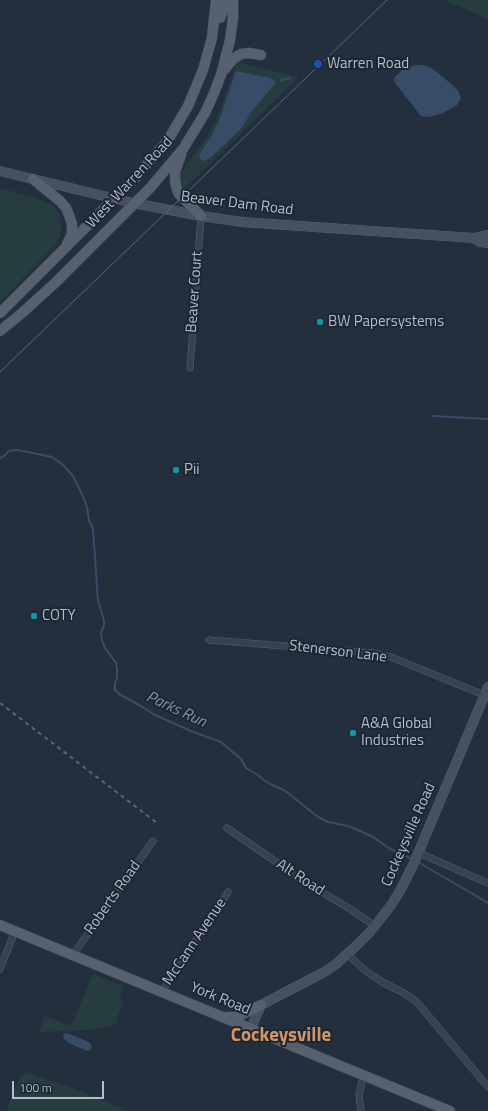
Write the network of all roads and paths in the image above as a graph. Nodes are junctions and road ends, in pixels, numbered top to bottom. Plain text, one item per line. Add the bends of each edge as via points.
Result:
1 (216, 0) edge
2 (223, 0) edge
3 (233, 0) edge
4 (208, 55) junction
5 (261, 56) dead end
6 (221, 75) junction
7 (183, 149) junction
8 (0, 171) edge
9 (33, 179) junction
10 (114, 199) junction
11 (134, 203) junction
12 (201, 216) junction
13 (488, 234) edge
14 (474, 238) junction
15 (488, 243) edge
16 (63, 251) junction
17 (0, 313) edge
18 (0, 331) edge
19 (190, 368) dead end
20 (209, 640) dead end
21 (486, 691) edge
22 (227, 828) dead end
23 (153, 841) dead end
24 (416, 858) junction
25 (488, 883) edge
26 (228, 892) dead end
27 (0, 925) edge
28 (375, 926) junction
29 (15, 931) junction
30 (347, 954) junction
31 (73, 955) junction
32 (0, 969) edge
33 (162, 991) junction
34 (261, 1005) junction
35 (224, 1017) junction
36 (251, 1028) junction
37 (363, 1075) junction
38 (488, 1087) edge
39 (361, 1111) edge
40 (450, 1111) edge

1 - 4 main road, West Warren Road
2 - 4 main road via 223,11
3 - 6 main road, West Warren Road via 230,40
4 - 10 main road, West Warren Road via 188,106 168,140
5 - 6 main road via 241,54 233,59
6 - 7 main road, West Warren Road via 205,113
7 - 11 main road, West Warren Road
7 - 12 main road via 175,172 177,190
8 - 9 main road, Beaver Dam Road
9 - 10 main road, Beaver Dam Road
9 - 16 main road via 60,201 69,215 72,234
10 - 11 main road, Beaver Dam Road
10 - 16 main road, West Warren Road
11 - 12 main road, Beaver Dam Road
11 - 18 main road, West Warren Road via 55,282
12 - 14 main road, Beaver Dam Road via 247,222
12 - 19 street, Beaver Court
13 - 14 main road, Beaver Dam Road
14 - 15 main road, Beaver Dam Road
16 - 17 main road, West Warren Road
20 - 21 street, Stenerson Lane via 373,653
21 - 24 main road, Cockeysville Road
22 - 28 street, Alt Road
23 - 31 street, Roberts Road
24 - 25 street
24 - 28 main road, Cockeysville Road via 401,889
26 - 33 street, McCann Avenue
27 - 29 main road, York Road
28 - 30 main road, Cockeysville Road
29 - 31 main road, York Road
29 - 32 street
30 - 34 main road, Cockeysville Road via 326,971
30 - 38 street via 367,972 416,1001
31 - 33 main road, York Road
33 - 35 main road, York Road
34 - 35 main road via 239,1016
34 - 36 main road
35 - 36 main road, York Road
36 - 37 main road, York Road
37 - 39 street via 358,1095
37 - 40 main road, York Road

